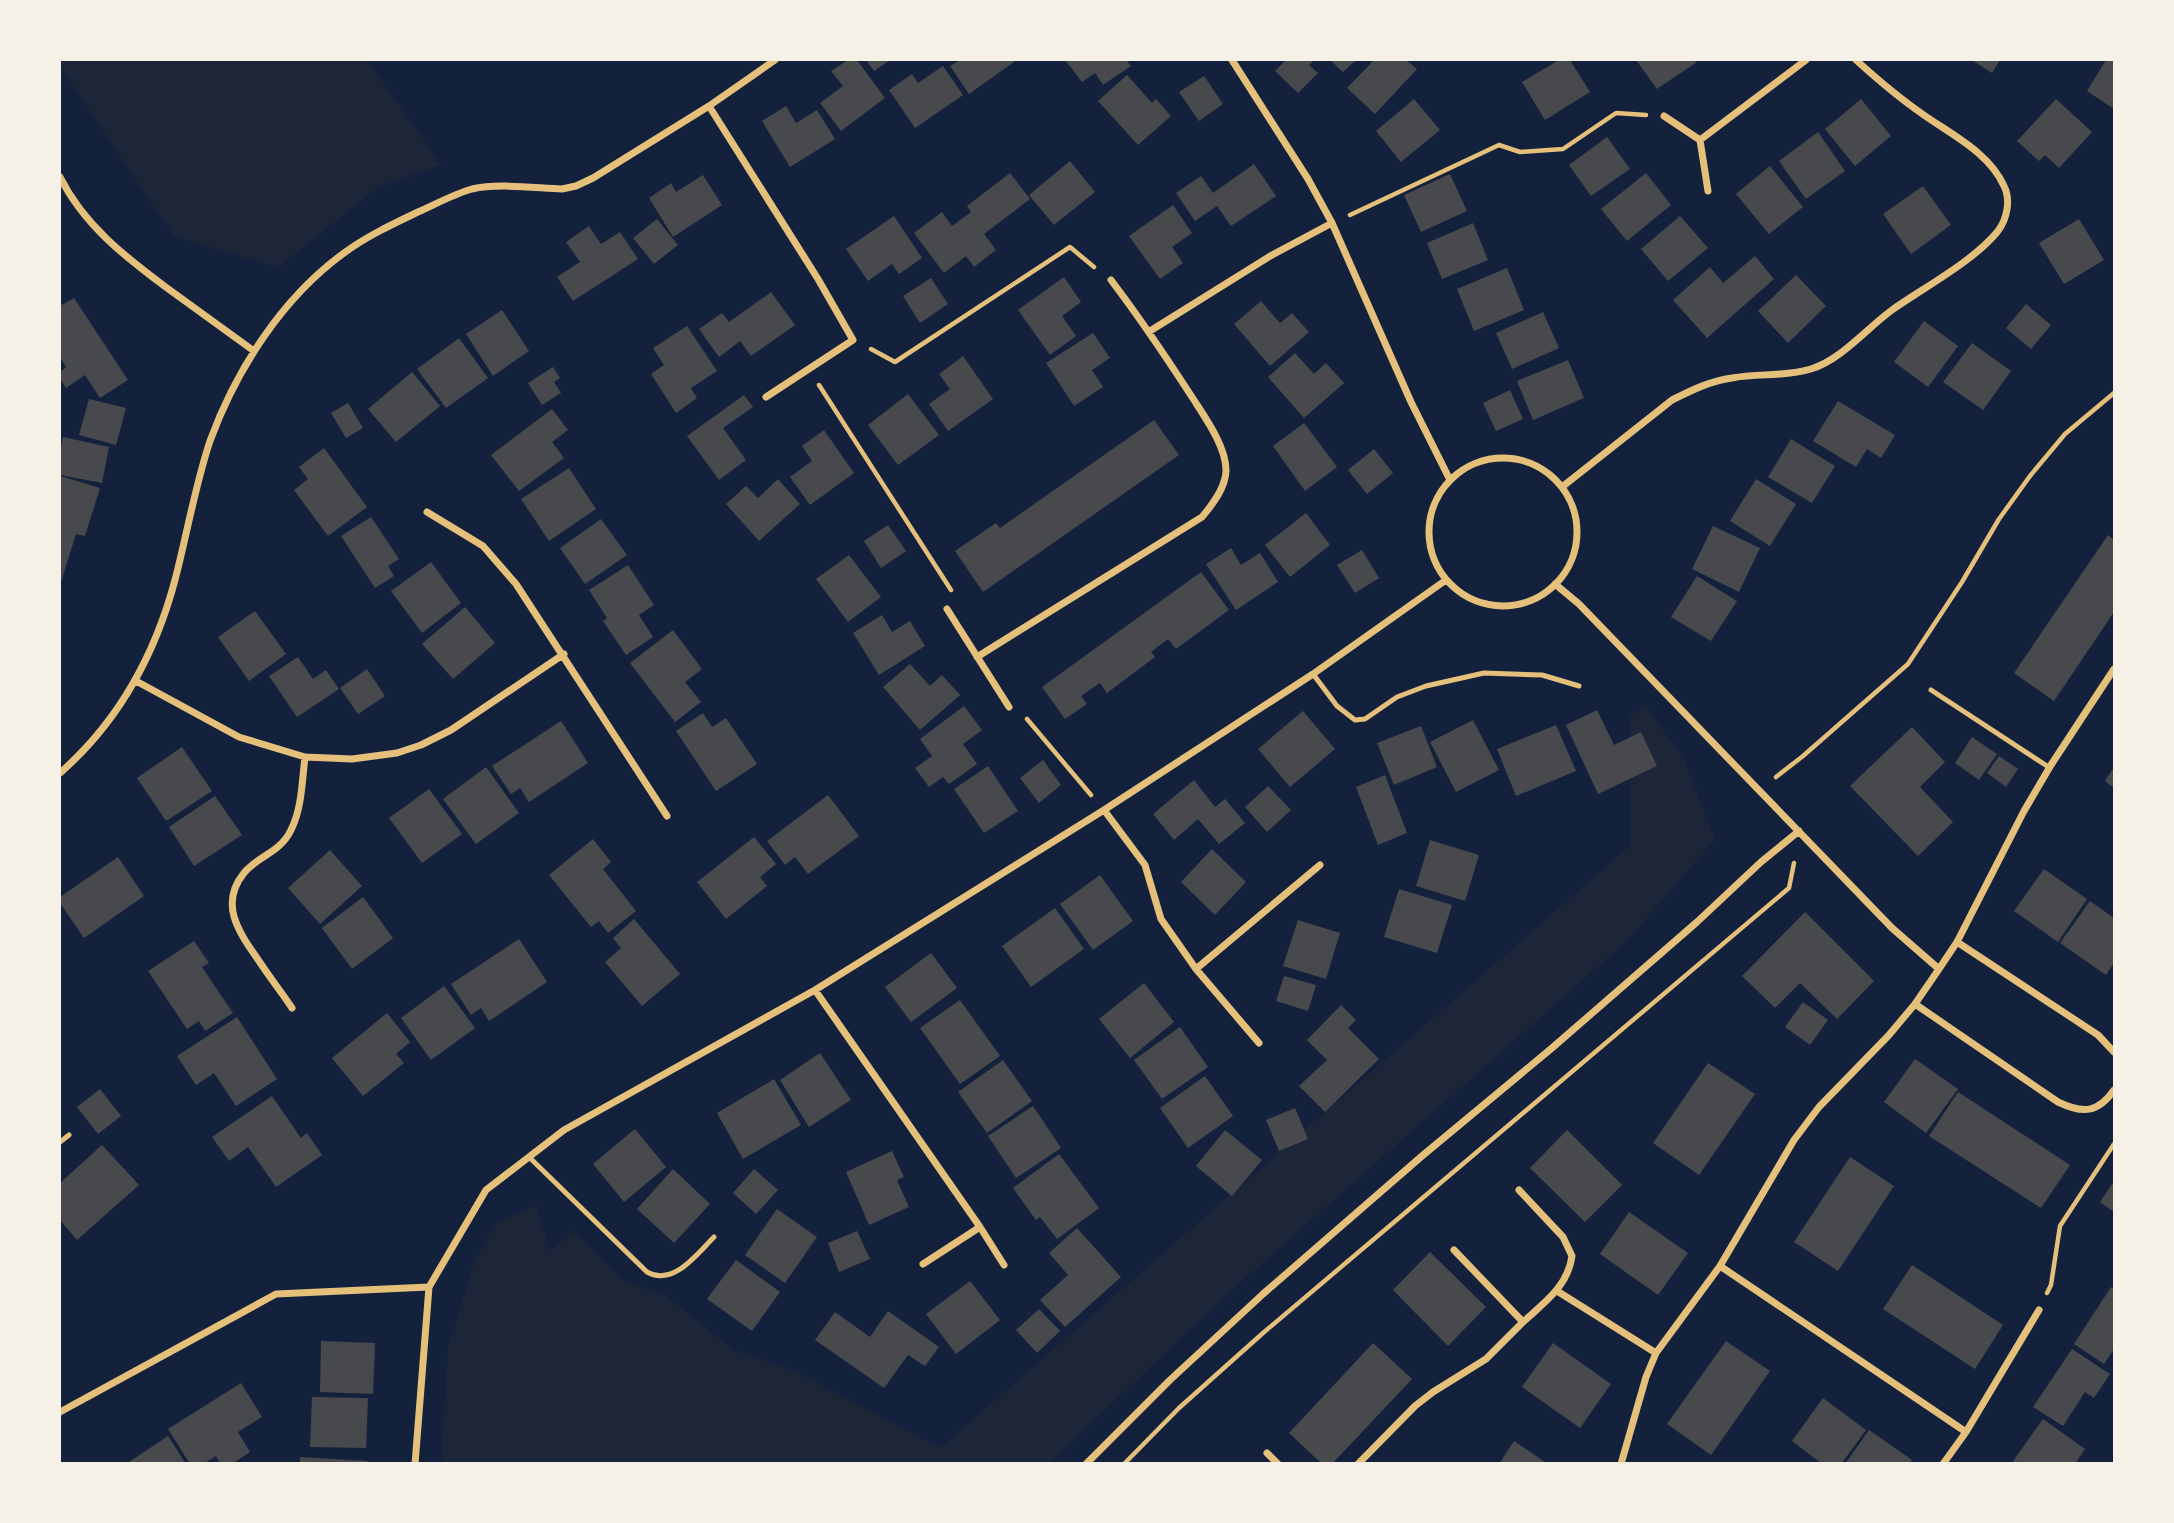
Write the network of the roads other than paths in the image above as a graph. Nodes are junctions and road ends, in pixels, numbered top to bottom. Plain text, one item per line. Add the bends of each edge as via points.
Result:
1 (775, 60) edge
2 (1232, 60) edge
3 (1807, 60) edge
4 (1856, 60) edge
5 (709, 106) junction
6 (1664, 116) road end
7 (1700, 140) junction
8 (60, 177) edge
9 (1708, 191) dead end
10 (1332, 223) junction
11 (1111, 280) road end
12 (1150, 331) junction
13 (254, 351) junction
14 (766, 397) dead end
15 (1450, 480) junction
16 (1562, 487) junction
17 (427, 512) dead end
18 (1446, 580) junction
19 (1555, 584) junction
20 (947, 609) road end
21 (564, 654) junction
22 (977, 657) junction
23 (2114, 669) edge
24 (1313, 674) junction
25 (136, 681) junction
26 (1579, 686) dead end
27 (1931, 690) dead end
28 (1009, 707) road end
29 (305, 757) junction
30 (2050, 768) junction
31 (60, 773) edge
32 (1104, 810) junction
33 (667, 816) dead end
34 (1799, 831) junction
35 (1320, 865) dead end
36 (1957, 942) junction
37 (1196, 969) junction
38 (1940, 969) junction
39 (815, 990) junction
40 (1914, 1004) junction
41 (292, 1008) dead end
42 (1258, 1043) dead end
43 (2115, 1052) edge
44 (2114, 1090) edge
45 (69, 1135) dead end
46 (60, 1142) edge
47 (528, 1157) junction
48 (1519, 1190) dead end
49 (980, 1227) junction
50 (714, 1237) dead end
51 (1454, 1251) dead end
52 (923, 1264) dead end
53 (1004, 1265) dead end
54 (1720, 1266) junction
55 (429, 1287) junction
56 (1557, 1291) junction
57 (2039, 1310) road end
58 (1523, 1322) junction
59 (1656, 1353) junction
60 (60, 1412) edge
61 (1966, 1432) junction
62 (1267, 1452) dead end
63 (415, 1464) edge
64 (1086, 1464) edge
65 (1278, 1464) edge
66 (1359, 1464) edge
67 (1621, 1464) edge
68 (1943, 1464) edge

1 - 5 street
2 - 10 street
3 - 7 street
4 - 16 street via 1990,166 2009,200 1999,230 1826,362 1786,374 1733,377 1691,391 1672,400
5 - 13 street via 576,186 474,189 386,227 320,273
5 - 14 street via 853,340
6 - 7 street
7 - 9 street
8 - 13 street via 107,242
10 - 12 street
10 - 15 street
11 - 12 street
12 - 22 street via 1221,447 1227,472 1213,505 1202,517
13 - 25 street via 210,442 168,605
15 - 16 street via 1481,461 1517,459 1549,474
15 - 18 street via 1439,494 1429,529 1436,565
16 - 19 street via 1577,526 1568,567
17 - 21 street via 483,546 531,603
18 - 19 street via 1479,602 1499,606 1539,597
18 - 24 street
19 - 34 street
20 - 22 street
21 - 29 street via 421,745 352,759
21 - 33 street
22 - 28 street
23 - 30 street
24 - 26 lane via 1336,706 1355,720 1365,719 1397,697 1484,673 1542,675
24 - 32 street
25 - 29 street via 239,737
25 - 31 street via 96,736
27 - 30 lane
29 - 41 street via 291,831 284,843 245,871 232,907 242,936
30 - 36 street
32 - 37 street via 1144,865 1161,919
32 - 39 street
34 - 38 street via 1892,928
34 - 64 street via 1263,1294
35 - 37 street
36 - 38 street
36 - 43 street via 2098,1035
37 - 42 street
38 - 40 street
39 - 47 street via 564,1130
39 - 49 street
40 - 44 street via 2073,1109 2098,1107
40 - 54 street via 1794,1140
45 - 46 lane
47 - 50 lane via 655,1277 672,1274
47 - 55 street via 486,1190
48 - 56 street via 1569,1247 1571,1266
49 - 52 street
49 - 53 street
51 - 58 street
54 - 59 street
54 - 61 street
55 - 60 street via 276,1294
55 - 63 street
56 - 58 street
56 - 59 street
57 - 61 street
58 - 66 street via 1486,1359 1415,1406
59 - 67 street
61 - 68 street
62 - 65 street

